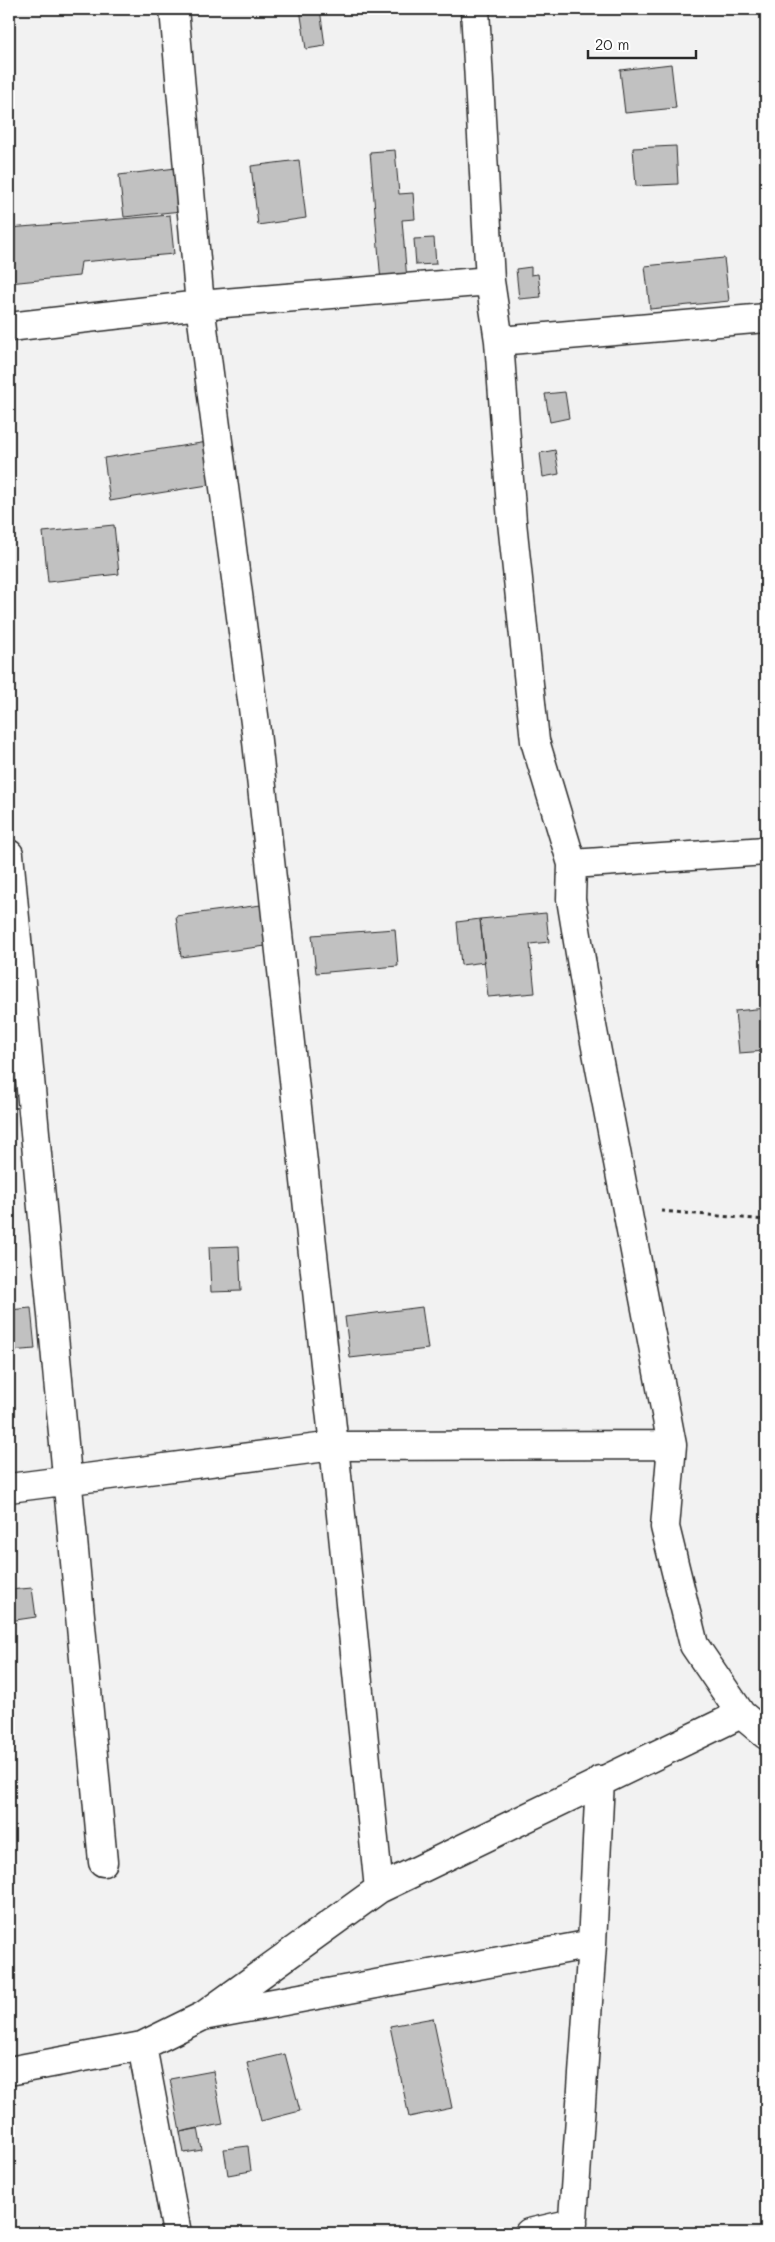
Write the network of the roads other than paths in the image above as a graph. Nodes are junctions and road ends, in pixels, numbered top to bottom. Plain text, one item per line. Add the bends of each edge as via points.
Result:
1 (174, 9) edge
2 (475, 9) edge
3 (490, 281) junction
4 (200, 305) junction
5 (766, 318) edge
6 (9, 327) edge
7 (499, 341) junction
8 (766, 851) edge
9 (9, 854) edge
10 (572, 864) junction
11 (672, 1445) junction
12 (334, 1446) junction
13 (67, 1482) junction
14 (9, 1488) edge
15 (741, 1714) junction
16 (766, 1735) edge
17 (600, 1780) junction
18 (103, 1862) dead end
19 (379, 1889) junction
20 (592, 1944) junction
21 (203, 2016) junction
22 (142, 2046) junction
23 (9, 2072) edge
24 (572, 2228) edge
25 (177, 2233) edge
26 (530, 2233) edge

1 - 4 street
2 - 3 street
3 - 4 street
3 - 7 street
4 - 6 street
4 - 12 street via 254,722
5 - 7 street
7 - 10 street via 512,522 535,742
8 - 10 street
9 - 13 street
10 - 11 street via 571,899 592,1026
11 - 12 street
11 - 15 street via 665,1527 694,1645
12 - 13 street
12 - 19 street
13 - 14 street
13 - 18 street
15 - 16 street
15 - 17 street
17 - 19 street
17 - 20 street
19 - 21 street
20 - 21 street
20 - 24 street
21 - 22 street
22 - 23 street
22 - 25 street
24 - 26 street

